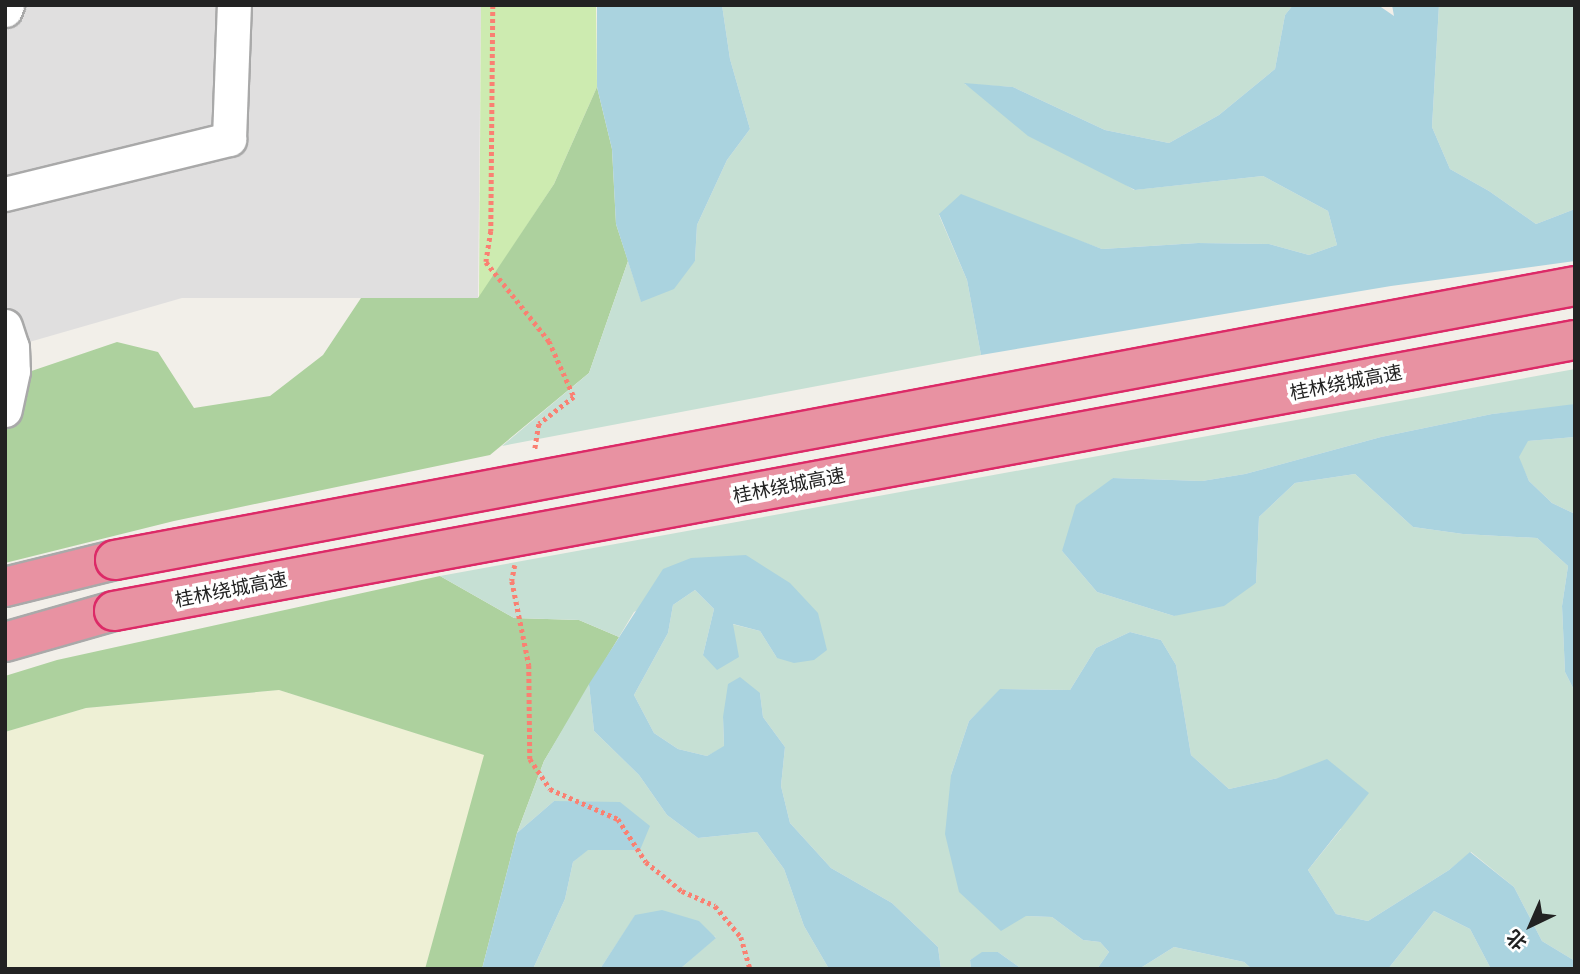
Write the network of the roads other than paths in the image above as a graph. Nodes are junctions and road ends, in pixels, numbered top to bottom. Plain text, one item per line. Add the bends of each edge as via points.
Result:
1 (8, 5) edge
2 (234, 5) edge
3 (5, 10) edge
4 (5, 194) edge
5 (1575, 286) edge
6 (5, 326) edge
7 (1575, 340) edge
8 (5, 410) edge
9 (5, 587) edge
10 (5, 642) edge

1 - 3 street
2 - 4 street via 229,139
5 - 9 highway, bridge via 115,559
6 - 8 street via 13,371
7 - 10 highway, 桂林绕城高速, bridge via 114,611

